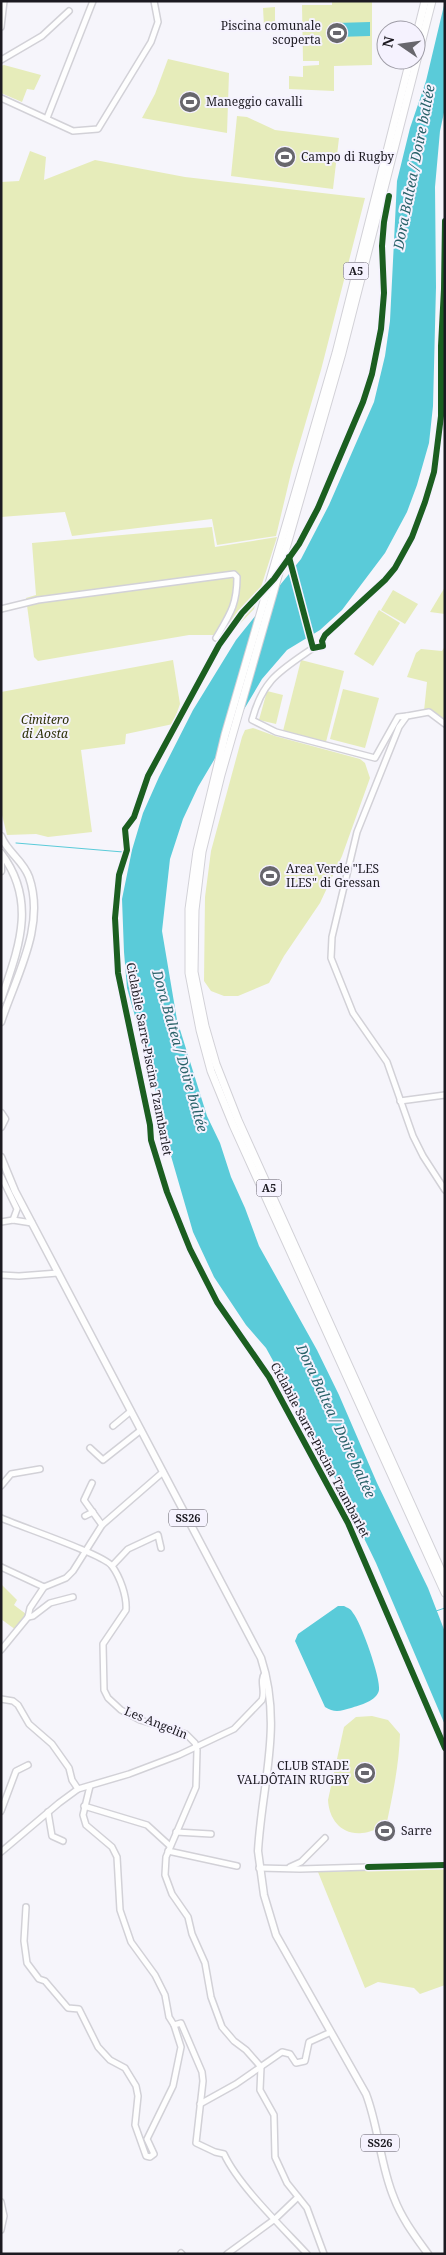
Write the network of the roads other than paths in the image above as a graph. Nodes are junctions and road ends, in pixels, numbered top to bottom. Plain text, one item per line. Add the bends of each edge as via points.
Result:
1 (4, 1) edge
2 (93, 1) edge
3 (154, 1) edge
4 (425, 1) edge
5 (432, 1) edge
6 (69, 11) dead end
7 (420, 20) edge
8 (1, 27) edge
9 (1, 60) edge
10 (407, 70) edge
11 (1, 98) edge
12 (47, 118) junction
13 (302, 481) junction
14 (1, 609) edge
15 (216, 638) dead end
16 (313, 648) dead end
17 (407, 716) junction
18 (445, 724) edge
19 (1, 836) edge
20 (9, 849) junction
21 (1, 853) edge
22 (1, 871) edge
23 (1, 1000) edge
24 (1, 1022) edge
25 (445, 1095) edge
26 (400, 1101) junction
27 (1, 1112) edge
28 (2, 1128) edge
29 (1, 1157) edge
30 (1, 1176) edge
31 (445, 1190) edge
32 (13, 1220) junction
33 (1, 1222) edge
34 (32, 1223) junction
35 (58, 1273) junction
36 (1, 1275) edge
37 (131, 1412) junction
38 (113, 1426) dead end
39 (141, 1430) junction
40 (90, 1448) dead end
41 (40, 1469) dead end
42 (163, 1472) junction
43 (92, 1482) dead end
44 (1, 1486) edge
45 (93, 1512) junction
46 (85, 1516) dead end
47 (1, 1518) edge
48 (102, 1525) junction
49 (162, 1548) dead end
50 (84, 1551) junction
51 (112, 1566) junction
52 (1, 1568) edge
53 (445, 1578) edge
54 (44, 1587) junction
55 (445, 1593) edge
56 (73, 1597) dead end
57 (28, 1618) junction
58 (1, 1650) edge
59 (266, 1672) junction
60 (1, 1699) edge
61 (196, 1746) junction
62 (28, 1765) dead end
63 (90, 1786) junction
64 (78, 1789) junction
65 (84, 1806) junction
66 (1, 1811) edge
67 (48, 1812) junction
68 (176, 1832) junction
69 (211, 1834) dead end
70 (324, 1838) dead end
71 (63, 1841) dead end
72 (169, 1848) junction
73 (1, 1852) edge
74 (237, 1866) dead end
75 (368, 1867) dead end
76 (259, 1868) junction
77 (290, 1868) junction
78 (26, 1907) dead end
79 (174, 2024) junction
80 (331, 2032) junction
81 (261, 2067) junction
82 (200, 2104) junction
83 (298, 2197) junction
84 (1, 2202) edge
85 (274, 2219) junction
86 (1, 2230) edge
87 (323, 2252) edge
88 (227, 2254) edge
89 (307, 2254) edge
90 (316, 2254) edge
91 (428, 2254) edge

1 - 8 street
2 - 12 street
3 - 12 street via 158,22 151,42 98,129 74,131
4 - 7 highway
5 - 13 highway, A5 via 342,353
6 - 9 street via 42,36
10 - 13 highway, A5
11 - 12 street
13 - 53 highway, A5 via 202,852 195,910 194,972 216,1064 238,1120
13 - 55 highway, A5 via 210,790 192,882 189,974 211,1071 233,1125
14 - 15 street via 23,602 76,594 234,574 237,577 237,597
16 - 17 street via 287,666 261,692 252,720 276,732 375,758 398,717
17 - 18 street via 429,712
17 - 26 street via 399,727 357,832 332,938 331,958 353,1013 387,1062
19 - 20 main road
20 - 21 main road
20 - 24 main road via 30,878 35,912 28,946
21 - 22 main road
21 - 23 main road via 19,888 23,922 20,942
25 - 26 street
26 - 31 street via 423,1156
27 - 28 main road via 5,1119
29 - 34 main road, SS26
30 - 32 street via 17,1209
32 - 33 street
32 - 34 street
34 - 35 main road, SS26
35 - 36 street
35 - 37 main road, SS26
37 - 38 street
37 - 39 main road, SS26
39 - 40 street via 103,1460
39 - 42 main road, SS26
41 - 44 street via 8,1475
42 - 48 street
42 - 59 main road, SS26
43 - 45 street via 84,1500
45 - 46 street
45 - 48 street
47 - 50 street
48 - 50 street
49 - 51 street via 158,1535 128,1549
50 - 51 street
50 - 54 street via 66,1578
51 - 61 street, Les Angelin via 127,1603 126,1610 103,1644 104,1690 121,1710 186,1734
52 - 54 street
54 - 57 street via 30,1608
56 - 57 street via 50,1603
57 - 58 street
59 - 61 street via 262,1677 264,1696 257,1707 234,1730
59 - 76 main road, SS26 via 272,1727 259,1834
60 - 64 street via 18,1705 29,1724 52,1744 69,1768
61 - 63 street via 129,1774
61 - 68 street via 196,1787
62 - 66 street via 16,1771
63 - 64 street
63 - 65 street
64 - 67 street
65 - 72 street via 147,1825
65 - 79 street via 86,1825 112,1846 117,1857 120,1910 131,1942 165,1995 169,2017
67 - 71 street via 52,1836
67 - 73 street
68 - 69 street
68 - 72 street
70 - 77 street via 301,1862
72 - 74 street
72 - 81 street via 164,1865 167,1884 188,1917 205,1962 217,2016 228,2035
75 - 77 street
76 - 77 street
76 - 80 main road, SS26 via 276,1935
78 - 79 street via 24,1941 27,1963 68,2008 79,2009 98,2047 110,2060 125,2068 138,2096 135,2125 146,2156 150,2157 154,2154 147,2140 173,2086 181,2047
79 - 82 street via 181,2023 202,2072
80 - 81 street via 309,2042 305,2061 296,2063 290,2054 282,2052
80 - 91 main road, SS26 via 366,2094 393,2197
81 - 82 street
81 - 83 street via 260,2090 274,2116 275,2157 287,2183
82 - 85 street via 196,2143 224,2154 230,2166
83 - 85 street
83 - 87 street via 310,2216
84 - 86 street via 4,2216
85 - 88 street
85 - 89 street
87 - 90 street

